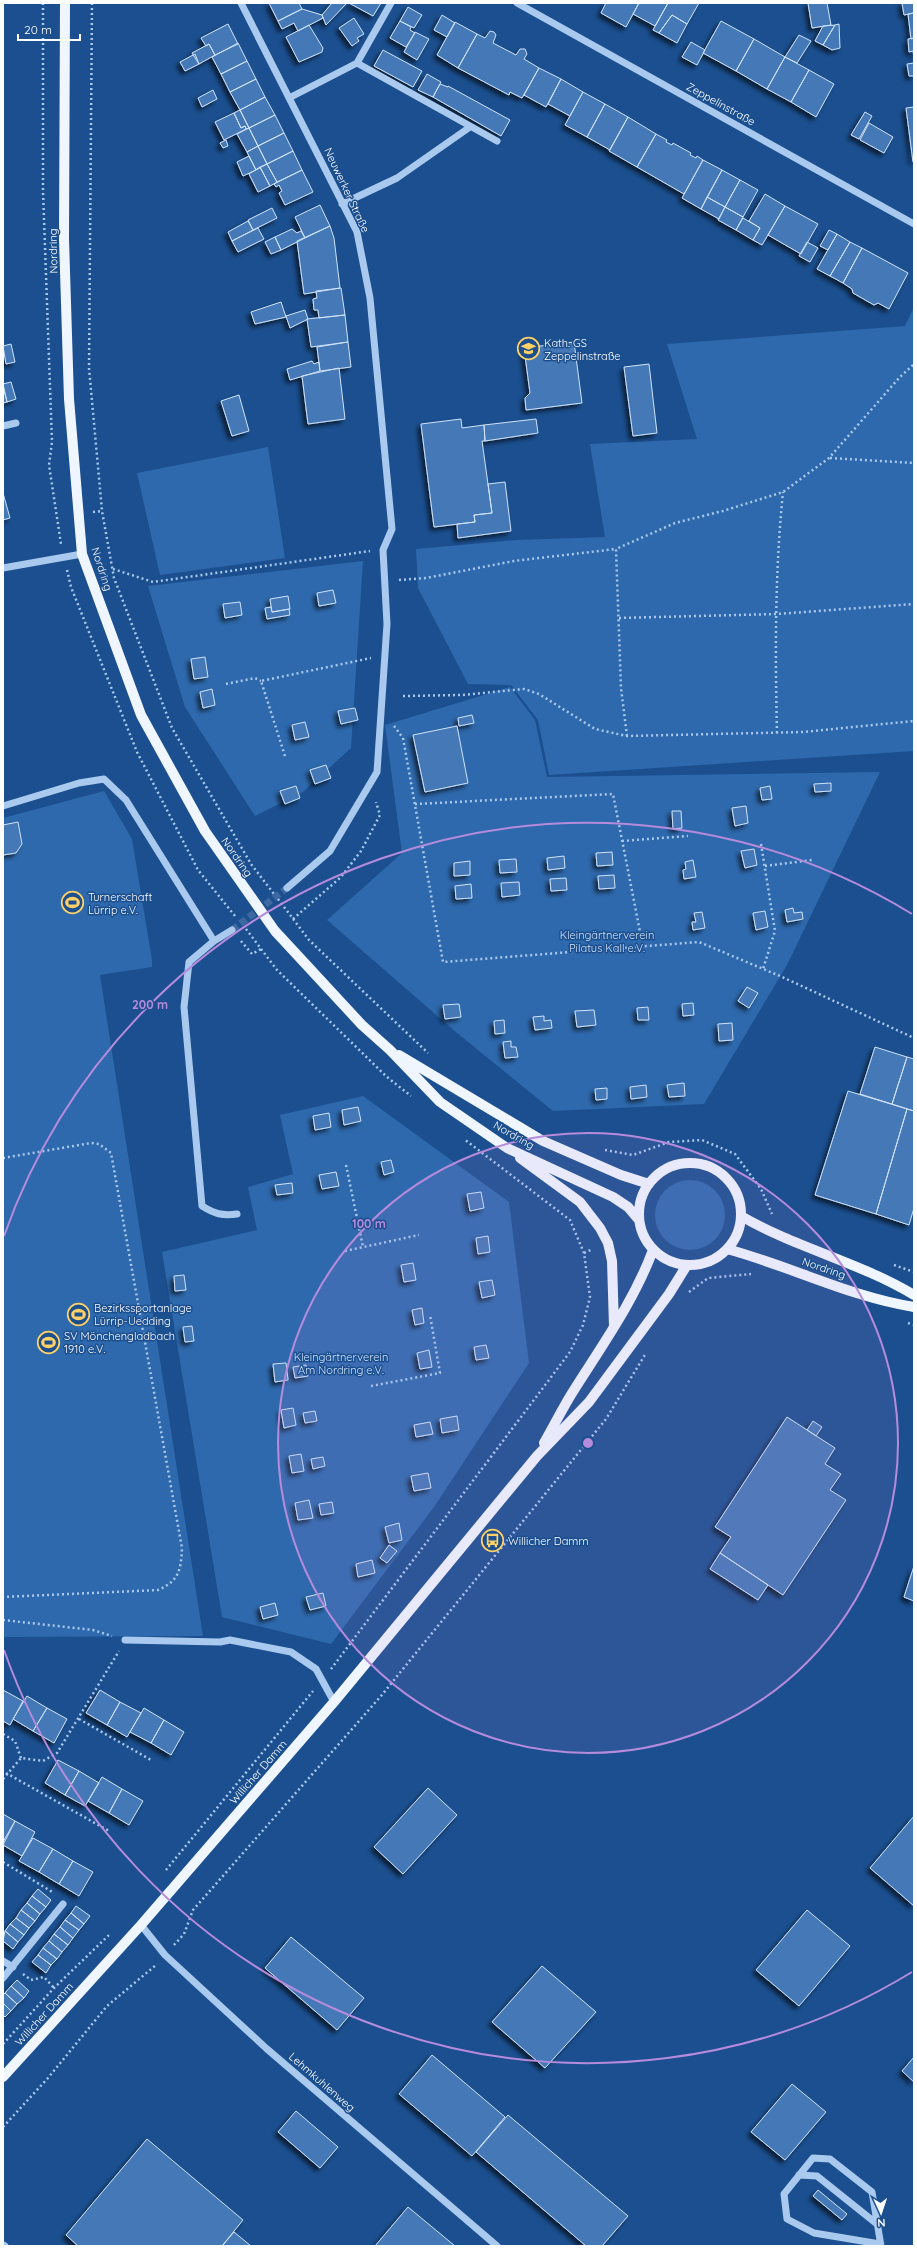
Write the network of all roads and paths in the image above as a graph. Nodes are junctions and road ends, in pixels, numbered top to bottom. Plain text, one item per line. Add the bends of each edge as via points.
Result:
1 (43, 3) edge
2 (65, 3) edge
3 (92, 3) edge
4 (241, 3) edge
5 (391, 3) edge
6 (517, 3) edge
7 (356, 63) junction
8 (289, 98) junction
9 (470, 127) junction
10 (497, 140) dead end
11 (342, 204) junction
12 (914, 224) edge
13 (914, 364) edge
14 (16, 423) dead end
15 (3, 426) edge
16 (829, 458) junction
17 (914, 463) edge
18 (783, 492) junction
19 (102, 511) dead end
20 (616, 549) junction
21 (383, 550) junction
22 (82, 554) junction
23 (64, 557) junction
24 (3, 568) edge
25 (113, 569) dead end
26 (385, 581) junction
27 (914, 604) edge
28 (777, 614) junction
29 (619, 618) junction
30 (386, 656) junction
31 (261, 681) junction
32 (226, 684) dead end
33 (403, 696) dead end
34 (382, 710) junction
35 (914, 721) edge
36 (777, 733) junction
37 (627, 736) junction
38 (285, 756) dead end
39 (369, 786) junction
40 (415, 804) junction
41 (3, 806) edge
42 (688, 836) dead end
43 (622, 841) junction
44 (761, 844) dead end
45 (812, 860) dead end
46 (765, 866) junction
47 (287, 888) tunnel mouth
48 (293, 919) dead end
49 (232, 930) joint
50 (214, 941) junction
51 (643, 947) junction
52 (261, 949) dead end
53 (763, 969) junction
54 (914, 1038) edge
55 (390, 1050) junction
56 (507, 1148) junction
57 (633, 1155) dead end
58 (3, 1158) edge
59 (346, 1165) dead end
60 (649, 1184) junction
61 (237, 1214) dead end
62 (741, 1216) junction
63 (774, 1218) dead end
64 (639, 1220) junction
65 (419, 1235) dead end
66 (363, 1247) junction
67 (727, 1249) junction
68 (653, 1250) junction
69 (345, 1251) dead end
70 (687, 1265) junction
71 (749, 1274) dead end
72 (914, 1295) edge
73 (685, 1296) dead end
74 (914, 1306) edge
75 (430, 1315) dead end
76 (614, 1329) junction
77 (651, 1346) dead end
78 (371, 1386) dead end
79 (537, 1456) junction
80 (3, 1597) edge
81 (3, 1620) edge
82 (126, 1640) junction
83 (334, 1702) junction
84 (79, 1719) junction
85 (3, 1734) edge
86 (21, 1758) junction
87 (151, 1760) dead end
88 (6, 1773) junction
89 (3, 1778) edge
90 (109, 1831) dead end
91 (3, 1862) edge
92 (63, 1904) joint
93 (141, 1926) junction
94 (165, 1955) junction
95 (3, 1961) edge
96 (14, 1967) junction
97 (3, 1978) edge
98 (54, 1988) dead end
99 (3, 2077) edge
100 (3, 2127) edge
101 (799, 2175) junction
102 (877, 2224) junction
103 (880, 2245) edge
104 (497, 2246) edge

1 - 23 path via 43,191 52,442 49,465
2 - 22 main road, Nordring via 64,239 69,384
3 - 19 path via 88,368
4 - 8 street, Neuwerker Straße
5 - 7 street
6 - 12 street, Zeppelinstraße
7 - 8 street
7 - 9 street
8 - 11 street, Neuwerker Straße
9 - 10 street
9 - 11 street via 397,178
11 - 21 street, Neuwerker Straße via 357,232 370,298 392,529
13 - 16 path
14 - 15 street
16 - 17 path
16 - 18 path
18 - 20 path via 675,523
18 - 28 path
20 - 26 path via 514,561 426,578
20 - 29 path
21 - 25 path via 154,582
21 - 26 street
22 - 23 street
22 - 55 main road, Nordring via 140,715 205,831 275,931 362,1025
23 - 24 street via 47,558
26 - 30 street
27 - 28 path
28 - 29 path
28 - 36 path
29 - 37 path via 621,688
30 - 31 path
30 - 34 street
31 - 32 path via 255,678
31 - 38 path
33 - 37 path via 462,695 524,689 540,694 595,729
34 - 39 street via 377,772
34 - 40 path via 403,738
35 - 36 path via 858,728
36 - 37 path
39 - 47 street via 330,851
39 - 48 path via 380,815 361,851 341,877
40 - 43 path via 613,794
40 - 51 path via 443,962
41 - 50 street via 79,783 104,779 126,800
42 - 43 path
43 - 51 path
44 - 46 path
45 - 46 path
46 - 53 path via 775,931
49 - 50 street
49 - 52 path via 252,954
50 - 61 street via 189,962 184,1007 202,1206 216,1214
51 - 53 path via 699,942
53 - 54 path
55 - 56 main road, Nordring via 440,1102
55 - 60 main road, Nordring via 543,1142
56 - 64 main road, Nordring via 613,1196 628,1207
56 - 76 main road via 580,1202 600,1228 608,1243 612,1261
57 - 63 path via 669,1142 702,1140 735,1154 761,1190
58 - 80 path via 91,1143 99,1144 111,1153 182,1548 178,1574 171,1584 158,1590
59 - 66 path
60 - 62 main road via 661,1173 675,1166 691,1163 707,1166 721,1174 732,1185 739,1200
60 - 64 main road via 643,1195
62 - 67 main road via 737,1234
62 - 72 main road, Nordring via 768,1232 888,1280
64 - 68 main road via 644,1236
65 - 66 path
66 - 69 path
67 - 70 main road via 716,1258 702,1264
67 - 74 main road, Nordring via 885,1302
68 - 70 main road via 675,1263
68 - 76 main road, Willicher Damm via 642,1279
70 - 79 main road, Willicher Damm via 669,1294 588,1402
71 - 73 path via 708,1278
75 - 78 path via 440,1373
76 - 79 main road, Willicher Damm via 572,1392
77 - 94 path via 606,1419 381,1696 193,1910 184,1934
79 - 83 main road, Willicher Damm
81 - 82 path via 93,1630
82 - 83 street via 230,1640 290,1652 316,1669
82 - 84 path
83 - 93 main road, Willicher Damm
84 - 86 path via 56,1753 43,1761
84 - 87 path
85 - 86 path via 15,1741
86 - 88 path
88 - 89 path
88 - 90 path
91 - 92 path via 57,1895
92 - 96 street
93 - 94 street, Lehmkuhlenweg
93 - 99 main road, Willicher Damm
94 - 100 path via 146,1975 107,2006 48,2078
94 - 104 street, Lehmkuhlenweg via 273,2055
95 - 96 street
96 - 97 street
96 - 98 path via 32,1980 44,1977
101 - 102 street via 817,2176
101 - 102 street via 813,2158 830,2159 872,2192
101 - 103 street via 784,2194 787,2219 814,2233
102 - 103 street

